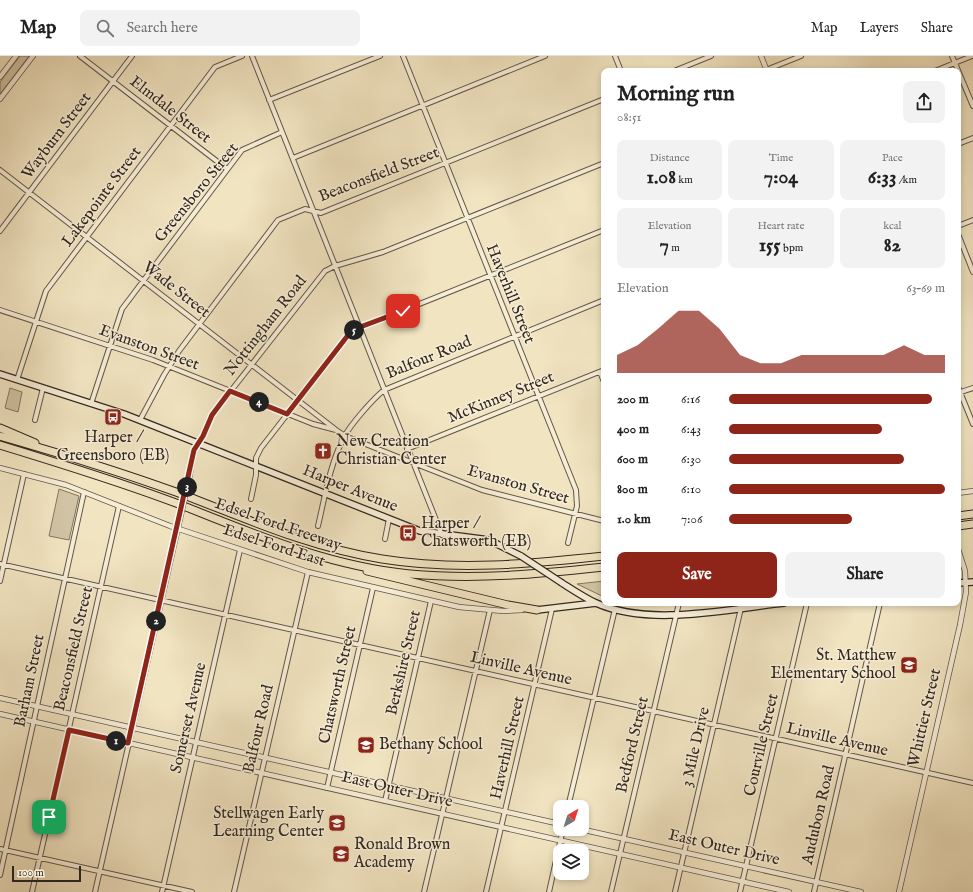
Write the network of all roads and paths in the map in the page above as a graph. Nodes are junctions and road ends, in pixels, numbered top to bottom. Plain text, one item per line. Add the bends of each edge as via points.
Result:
1 (16, 56) edge
2 (33, 56) edge
3 (80, 56) edge
4 (132, 56) edge
5 (242, 56) edge
6 (252, 56) edge
7 (380, 56) edge
8 (403, 56) edge
9 (545, 56) edge
10 (615, 56) edge
11 (712, 56) edge
12 (761, 56) edge
13 (801, 56) edge
14 (952, 56) edge
15 (972, 56) edge
16 (955, 63) junction
17 (620, 68) edge
18 (682, 68) edge
19 (766, 68) edge
20 (772, 68) edge
21 (942, 68) edge
22 (957, 68) edge
23 (0, 77) edge
24 (961, 77) edge
25 (113, 81) junction
26 (0, 99) edge
27 (269, 100) junction
28 (601, 100) edge
29 (422, 105) junction
30 (973, 106) edge
31 (171, 126) junction
32 (282, 132) junction
33 (973, 138) edge
34 (961, 143) edge
35 (292, 158) junction
36 (445, 163) junction
37 (601, 164) edge
38 (227, 169) junction
39 (0, 170) edge
40 (29, 192) junction
41 (313, 211) junction
42 (467, 218) junction
43 (973, 220) edge
44 (961, 225) edge
45 (0, 231) edge
46 (601, 231) edge
47 (87, 236) junction
48 (961, 242) edge
49 (334, 266) junction
50 (973, 272) edge
51 (490, 276) junction
52 (144, 280) junction
53 (601, 301) edge
54 (0, 310) edge
55 (36, 322) junction
56 (200, 323) junction
57 (359, 328) junction
58 (514, 336) junction
59 (110, 346) junction
60 (252, 363) junction
61 (169, 367) junction
62 (601, 371) edge
63 (0, 374) edge
64 (18, 380) junction
65 (43, 388) junction
66 (973, 388) edge
67 (384, 390) junction
68 (230, 391) junction
69 (961, 392) edge
70 (538, 396) junction
71 (961, 397) edge
72 (298, 400) junction
73 (91, 404) junction
74 (287, 414) junction
75 (35, 420) dead end
76 (140, 420) junction
77 (973, 424) edge
78 (0, 428) edge
79 (336, 430) junction
80 (0, 436) edge
81 (345, 436) junction
82 (198, 443) junction
83 (0, 445) edge
84 (407, 449) junction
85 (0, 451) edge
86 (20, 451) junction
87 (51, 451) junction
88 (413, 464) junction
89 (256, 466) junction
90 (0, 468) edge
91 (24, 474) junction
92 (973, 491) edge
93 (84, 492) junction
94 (961, 493) edge
95 (326, 494) junction
96 (251, 499) dead end
97 (119, 506) junction
98 (575, 514) junction
99 (973, 514) edge
100 (961, 516) edge
101 (389, 519) junction
102 (601, 520) edge
103 (973, 524) edge
104 (318, 526) dead end
105 (961, 526) edge
106 (177, 528) junction
107 (442, 535) junction
108 (385, 539) dead end
109 (568, 542) dead end
110 (240, 550) junction
111 (601, 556) edge
112 (961, 558) edge
113 (342, 562) junction
114 (2, 565) edge
115 (601, 566) edge
116 (308, 572) junction
117 (64, 579) junction
118 (0, 582) edge
119 (966, 582) junction
120 (973, 582) edge
121 (961, 583) edge
122 (101, 587) junction
123 (373, 588) junction
124 (161, 600) junction
125 (431, 601) junction
126 (596, 603) junction
127 (601, 605) edge
128 (606, 606) edge
129 (678, 606) edge
130 (758, 606) edge
131 (806, 606) edge
132 (879, 606) edge
133 (741, 608) junction
134 (552, 609) junction
135 (615, 609) junction
136 (490, 610) junction
137 (537, 610) junction
138 (225, 615) junction
139 (676, 615) junction
140 (294, 631) junction
141 (360, 645) junction
142 (418, 659) junction
143 (476, 671) junction
144 (535, 684) junction
145 (0, 698) edge
146 (594, 698) junction
147 (36, 706) junction
148 (653, 711) junction
149 (0, 714) edge
150 (72, 715) junction
151 (33, 722) junction
152 (714, 725) junction
153 (132, 728) junction
154 (69, 730) junction
155 (775, 738) junction
156 (196, 742) junction
157 (128, 743) junction
158 (846, 754) junction
159 (192, 758) junction
160 (265, 758) junction
161 (926, 772) junction
162 (262, 773) junction
163 (330, 773) junction
164 (973, 783) edge
165 (389, 786) junction
166 (327, 788) junction
167 (446, 799) junction
168 (570, 800) edge
169 (385, 801) junction
170 (505, 812) junction
171 (442, 814) junction
172 (553, 822) edge
173 (502, 827) junction
174 (589, 831) edge
175 (562, 836) edge
176 (623, 839) junction
177 (561, 840) junction
178 (0, 849) edge
179 (6, 850) junction
180 (684, 852) junction
181 (620, 854) junction
182 (40, 858) junction
183 (746, 866) junction
184 (680, 868) junction
185 (100, 871) junction
186 (0, 875) edge
187 (742, 882) junction
188 (816, 882) junction
189 (163, 886) junction
190 (32, 892) edge
191 (95, 892) edge
192 (162, 892) edge
193 (192, 892) edge
194 (234, 892) edge
195 (424, 892) edge
196 (486, 892) edge
197 (549, 892) edge
198 (611, 892) edge
199 (675, 892) edge
200 (740, 892) edge
201 (789, 892) edge
202 (814, 892) edge
203 (861, 892) edge
204 (899, 892) edge

1 - 23 street
2 - 26 street
3 - 25 street, Elmdale Street
4 - 25 street, Wayburn Street
5 - 31 street, Lakepointe Street via 215,67
6 - 27 street
7 - 27 street
8 - 29 street, Haverhill Street
9 - 29 street
10 - 17 street
11 - 18 street
12 - 19 street
13 - 20 street
14 - 16 street
15 - 16 street
16 - 21 street
16 - 22 street
24 - 30 street
25 - 31 street, Elmdale Street
25 - 40 street, Wayburn Street
27 - 32 street
28 - 36 street, Beaconsfield Street
29 - 35 street
29 - 36 street, Haverhill Street
31 - 38 street, Elmdale Street
31 - 47 street, Lakepointe Street
32 - 35 street
32 - 38 street, Greensboro Street via 244,148
33 - 34 street
35 - 41 street
36 - 41 street, Beaconsfield Street via 321,213
36 - 42 street, Haverhill Street
37 - 42 street, Nottingham Road
38 - 52 street, Greensboro Street
39 - 40 street, Wade Street
40 - 45 street, Wayburn Street
40 - 47 street, Wade Street
41 - 49 street
41 - 56 street, Beaconsfield Street via 305,209 278,220
42 - 49 street, Nottingham Road via 383,252
42 - 51 street, Haverhill Street
43 - 44 street
46 - 51 street
47 - 52 street, Wade Street
47 - 55 street, Lakepointe Street via 46,291
48 - 50 street
49 - 57 street
49 - 60 street, Nottingham Road via 324,271
51 - 57 street
51 - 58 street, Haverhill Street
52 - 56 street, Wade Street
52 - 59 street, Greensboro Street via 122,309
53 - 58 street, Balfour Road
54 - 55 street, Evanston Street
55 - 59 street, Evanston Street
55 - 64 street, Lakepointe Street
56 - 60 street, Wade Street
56 - 61 street, Beaconsfield Street
57 - 67 street
57 - 72 street via 352,330
58 - 67 street, Balfour Road
58 - 70 street, Haverhill Street
59 - 61 street, Evanston Street
59 - 73 street, Greensboro Street
60 - 68 street, Nottingham Road
60 - 72 street, Wade Street
61 - 68 street, Evanston Street
61 - 76 street, Beaconsfield Street
62 - 70 street, McKinney Street
63 - 64 main road, Harper Avenue
64 - 65 main road, Harper Avenue
65 - 73 main road, Harper Avenue
65 - 75 street
66 - 69 street
67 - 81 street, Balfour Road
67 - 84 street
68 - 74 street, Evanston Street
68 - 82 street, Nottingham Road via 212,415
70 - 84 street, McKinney Street
70 - 98 street, Haverhill Street via 576,490
71 - 77 street
72 - 74 street
72 - 79 street, Wade Street
73 - 76 main road, Harper Avenue
74 - 79 street, Evanston Street
74 - 89 street via 260,448
76 - 82 main road, Harper Avenue
78 - 87 highway
79 - 81 street, Evanston Street
80 - 87 highway, Edsel Ford Freeway
81 - 88 street, Evanston Street
81 - 95 street, Balfour Road
82 - 89 main road, Harper Avenue
82 - 106 street, Nottingham Road, bridge via 194,450
83 - 86 highway, Edsel Ford Freeway
84 - 88 street
85 - 86 highway
86 - 113 highway, Edsel Ford Freeway via 116,481 266,539
87 - 111 highway, Edsel Ford Freeway via 176,492 289,536 360,555 420,564 483,566
88 - 98 street, Evanston Street via 494,494
88 - 107 street
89 - 95 main road, Harper Avenue
89 - 96 street
90 - 91 street, Edsel Ford East
91 - 93 street, Edsel Ford East via 55,481
91 - 114 street
92 - 94 street
93 - 97 street, Edsel Ford East
93 - 117 street, Barham Street
95 - 101 main road, Harper Avenue
95 - 104 street, Balfour Road
97 - 106 street, Edsel Ford East
97 - 122 street, Beaconsfield Street
98 - 102 street, Evanston Street
98 - 109 street, Haverhill Street
99 - 100 highway
101 - 107 main road, Harper Avenue via 420,531
101 - 108 street
103 - 105 highway
106 - 110 street, Edsel Ford East
106 - 124 street, Nottingham Road
107 - 126 main road, Harper Avenue, bridge via 489,540 521,556
110 - 116 street, Edsel Ford East
110 - 138 street, Somerset Avenue
112 - 119 street, Whittier Street
113 - 115 highway, Edsel Ford Freeway via 410,574 493,577
113 - 137 highway via 368,571
114 - 117 street, Linville Avenue
114 - 118 street
116 - 123 street, Edsel Ford East
116 - 140 street, Balfour Road
117 - 122 street, Linville Avenue
117 - 147 street, Barham Street
119 - 120 main road
119 - 121 main road
119 - 161 street, Whittier Street via 960,625
122 - 124 street, Linville Avenue
122 - 150 street, Beaconsfield Street
123 - 125 street, Edsel Ford East
123 - 141 street, Chatsworth Street
124 - 138 street, Linville Avenue
124 - 153 street, Nottingham Road
125 - 136 street, Edsel Ford East
125 - 142 street, Berkshire Street
126 - 127 main road, Harper Avenue
126 - 134 main road, Edsel Ford East
128 - 135 main road, Harper Avenue
129 - 139 street, Bedford Street
130 - 133 main road, Harper Avenue
131 - 155 street, Courville Street
132 - 158 street, Audubon Road
133 - 139 main road, Harper Avenue
133 - 152 street, 3 Mile Drive
134 - 137 main road, Edsel Ford East
134 - 144 street, Haverhill Street
135 - 139 main road, Harper Avenue via 645,615
135 - 146 street
136 - 137 street, Edsel Ford East
136 - 143 street
138 - 140 street, Linville Avenue
138 - 156 street, Somerset Avenue
139 - 148 street, Bedford Street
140 - 141 street, Linville Avenue
140 - 160 street, Balfour Road
141 - 142 street, Linville Avenue
141 - 163 street, Chatsworth Street
142 - 143 street, Linville Avenue
142 - 165 street, Berkshire Street
143 - 144 street, Linville Avenue
143 - 167 street
144 - 146 street, Linville Avenue
144 - 170 street, Haverhill Street
145 - 147 street, East Outer Drive
146 - 148 street, Linville Avenue
146 - 168 street
147 - 150 street, East Outer Drive
147 - 151 street, Barham Street
148 - 152 street, Linville Avenue
148 - 176 street, Bedford Street
149 - 151 street, East Outer Drive
150 - 153 street, East Outer Drive
150 - 154 street, Beaconsfield Street
151 - 154 street, East Outer Drive
151 - 179 street, Barham Street
152 - 155 street, Linville Avenue
152 - 180 street, 3 Mile Drive
153 - 156 street, East Outer Drive
153 - 157 street, Nottingham Road
154 - 157 street, East Outer Drive
154 - 182 street, Beaconsfield Street
155 - 158 street, Linville Avenue
155 - 183 street, Courville Street
156 - 159 street, Somerset Avenue
156 - 160 street, East Outer Drive
157 - 159 street, East Outer Drive
157 - 185 street, Nottingham Road
158 - 161 street, Linville Avenue
158 - 188 street, Audubon Road
159 - 162 street, East Outer Drive
159 - 189 street, Somerset Avenue
160 - 162 street, Balfour Road
160 - 163 street, East Outer Drive
161 - 164 street, Linville Avenue
161 - 204 street, Whittier Street
162 - 166 street, East Outer Drive
162 - 194 street, Balfour Road
163 - 165 street, East Outer Drive
163 - 166 street, Chatsworth Street
165 - 167 street, East Outer Drive
165 - 169 street, Berkshire Street
166 - 169 street, East Outer Drive
167 - 170 street, East Outer Drive
167 - 171 street
169 - 171 street, East Outer Drive
170 - 172 street, East Outer Drive
170 - 173 street, Haverhill Street
171 - 173 street, East Outer Drive
171 - 195 street
173 - 177 street, East Outer Drive
173 - 196 street, Haverhill Street
174 - 176 street, East Outer Drive
175 - 177 street
176 - 180 street, East Outer Drive
176 - 181 street, Bedford Street
177 - 181 street, East Outer Drive
177 - 197 street
178 - 179 street
179 - 182 street
179 - 186 street, Barham Street
180 - 183 street, East Outer Drive
180 - 184 street, 3 Mile Drive
181 - 184 street, East Outer Drive
181 - 198 street, Bedford Street
182 - 185 street
182 - 190 street, Beaconsfield Street
183 - 187 street, Courville Street
183 - 188 street, East Outer Drive
184 - 187 street, East Outer Drive
184 - 199 street, 3 Mile Drive
185 - 189 street
185 - 191 street, Nottingham Road
187 - 200 street, Courville Street
187 - 201 street, East Outer Drive
188 - 202 street, Audubon Road
188 - 203 street, East Outer Drive
189 - 192 street, Somerset Avenue
189 - 193 street

